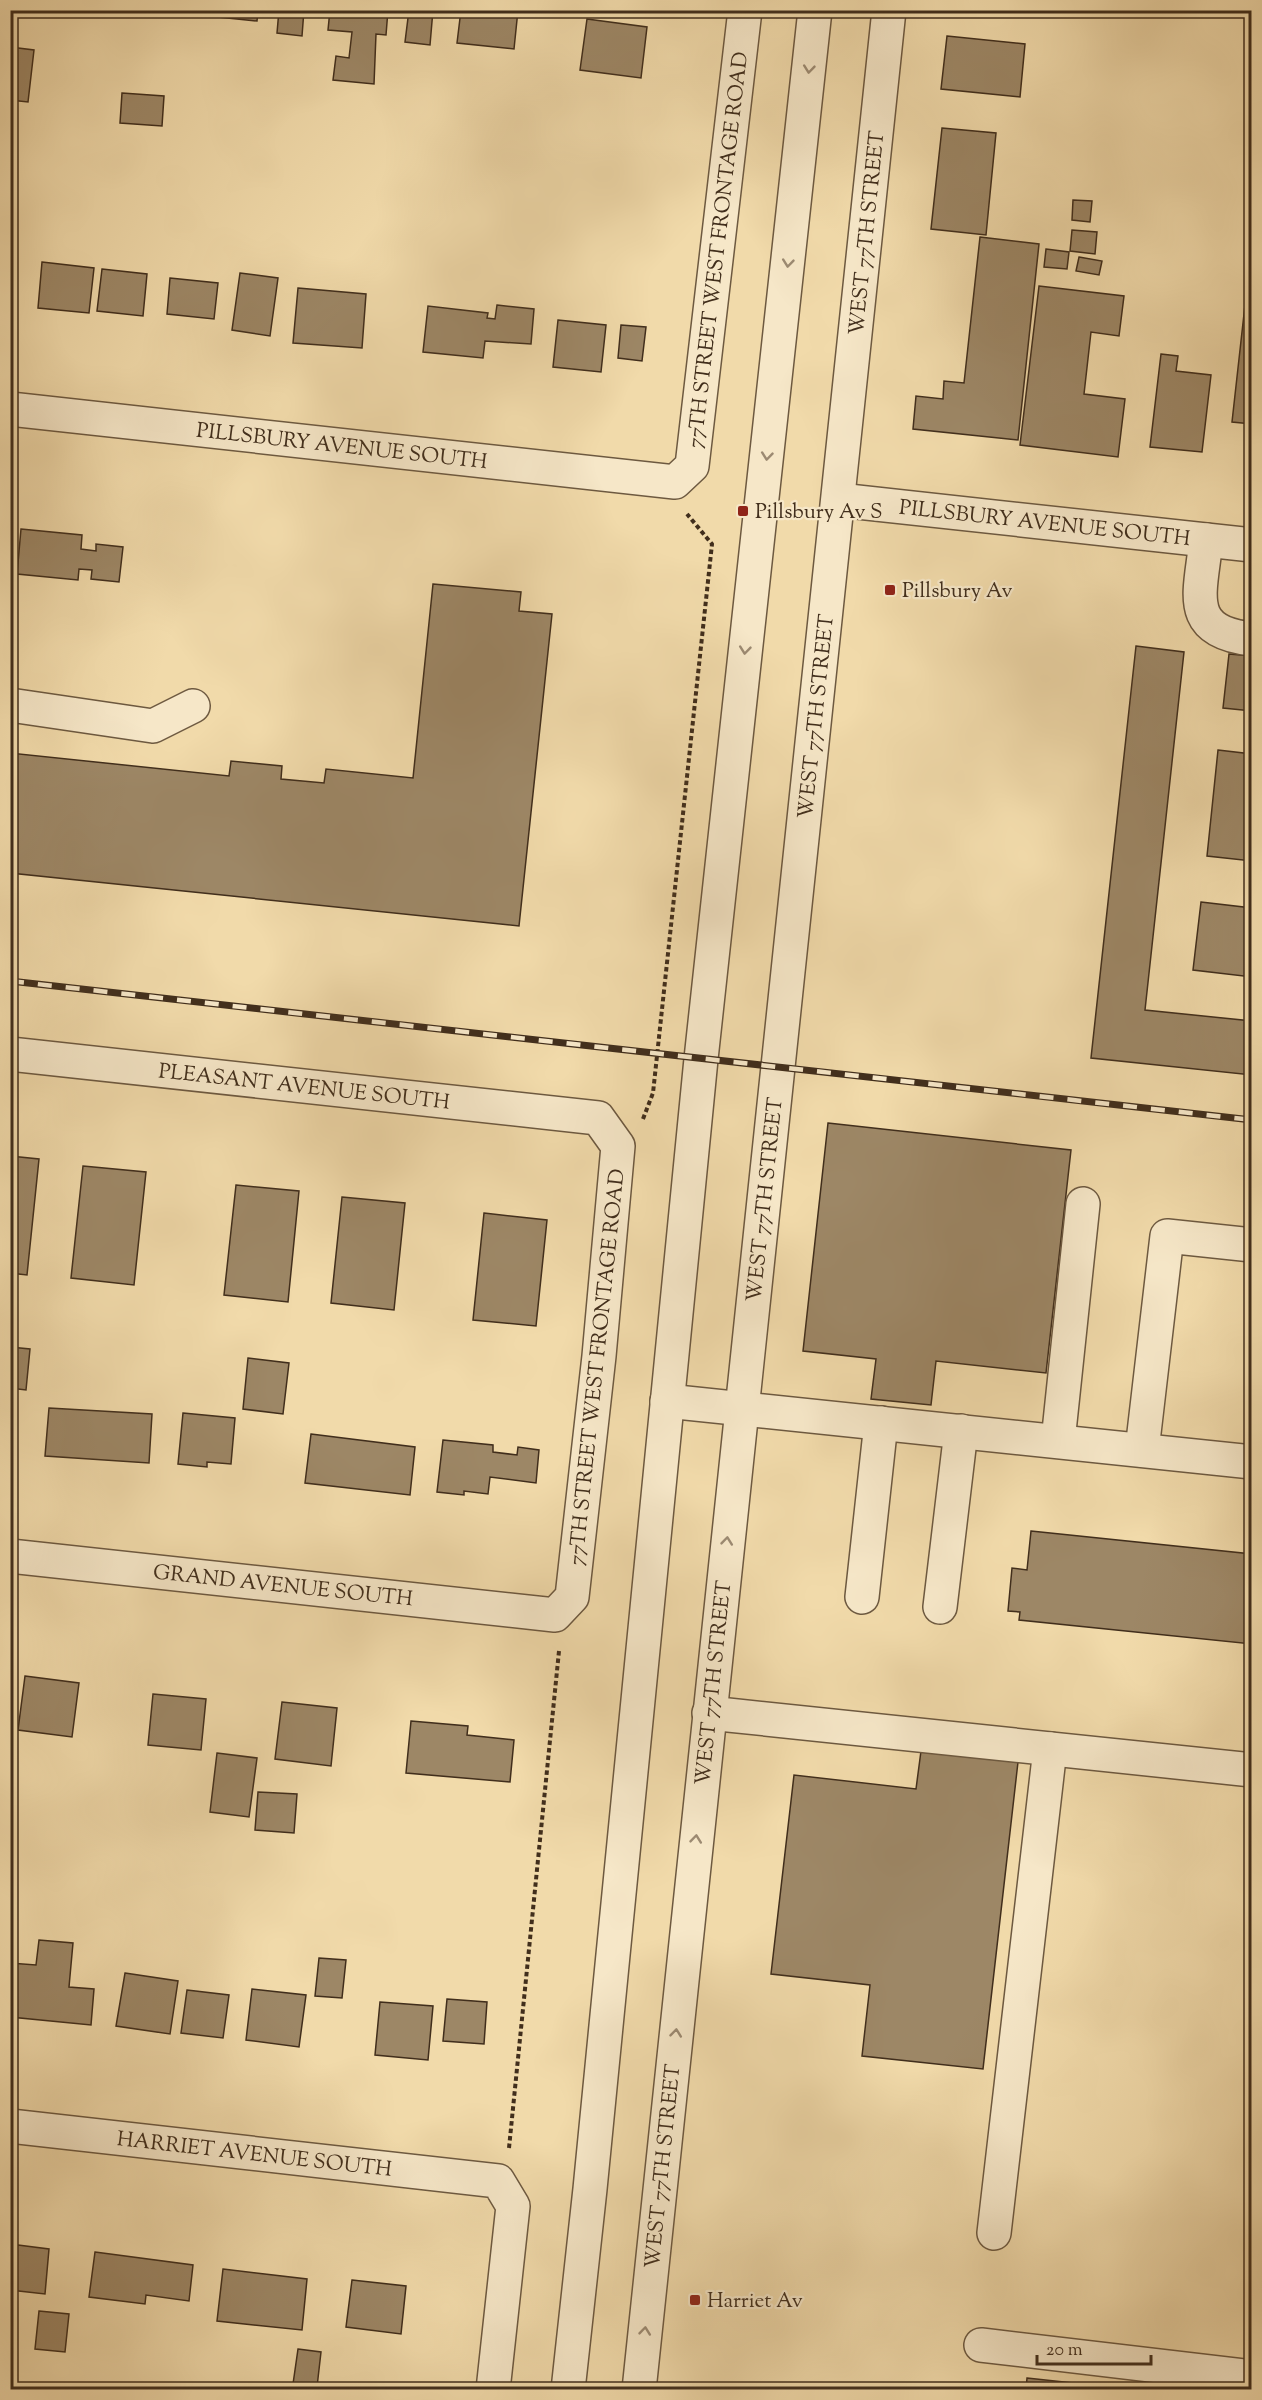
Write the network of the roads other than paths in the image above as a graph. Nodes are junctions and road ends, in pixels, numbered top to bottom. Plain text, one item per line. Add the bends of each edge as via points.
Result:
1 (746, 10) edge
2 (815, 10) edge
3 (889, 10) edge
4 (10, 409) edge
5 (675, 482) joint
6 (839, 500) junction
7 (1206, 540) junction
8 (1251, 545) edge
9 (1251, 639) edge
10 (10, 705) edge
11 (193, 706) dead end
12 (10, 1054) edge
13 (598, 1118) joint
14 (1083, 1204) dead end
15 (1251, 1245) edge
16 (667, 1401) junction
17 (740, 1409) junction
18 (880, 1423) junction
19 (961, 1431) junction
20 (1058, 1441) junction
21 (1142, 1450) junction
22 (1251, 1462) edge
23 (10, 1556) edge
24 (862, 1597) dead end
25 (940, 1607) dead end
26 (555, 1615) joint
27 (709, 1713) junction
28 (1050, 1749) junction
29 (1251, 1770) edge
30 (10, 2126) edge
31 (994, 2233) dead end
32 (981, 2345) dead end
33 (1251, 2377) edge
34 (494, 2390) edge
35 (568, 2390) edge
36 (639, 2390) edge

1 - 5 street, 77TH STREET WEST FRONTAGE ROAD via 692,466
2 -> 16 street
3 - 6 street, WEST 77TH STREET
4 - 5 street, PILLSBURY AVENUE SOUTH
6 - 7 street, PILLSBURY AVENUE SOUTH
6 - 17 street, WEST 77TH STREET
7 - 8 street, PILLSBURY AVENUE SOUTH
7 - 9 street via 1200,603 1206,622 1217,631
10 - 11 street via 153,726
12 - 13 street, PLEASANT AVENUE SOUTH
13 - 26 street, 77TH STREET WEST FRONTAGE ROAD via 618,1146 572,1597
14 - 20 street
15 - 21 street via 1167,1236
16 - 17 street
16 - 35 street
17 - 18 street
27 -> 17 street, WEST 77TH STREET
18 - 19 street
18 - 24 street
19 - 20 street
19 - 25 street
20 - 21 street
21 - 22 street
23 - 26 street, GRAND AVENUE SOUTH
27 - 28 street
36 -> 27 street, WEST 77TH STREET
28 - 29 street
28 - 31 street
30 - 34 street, HARRIET AVENUE SOUTH via 498,2181 513,2206
32 - 33 street

